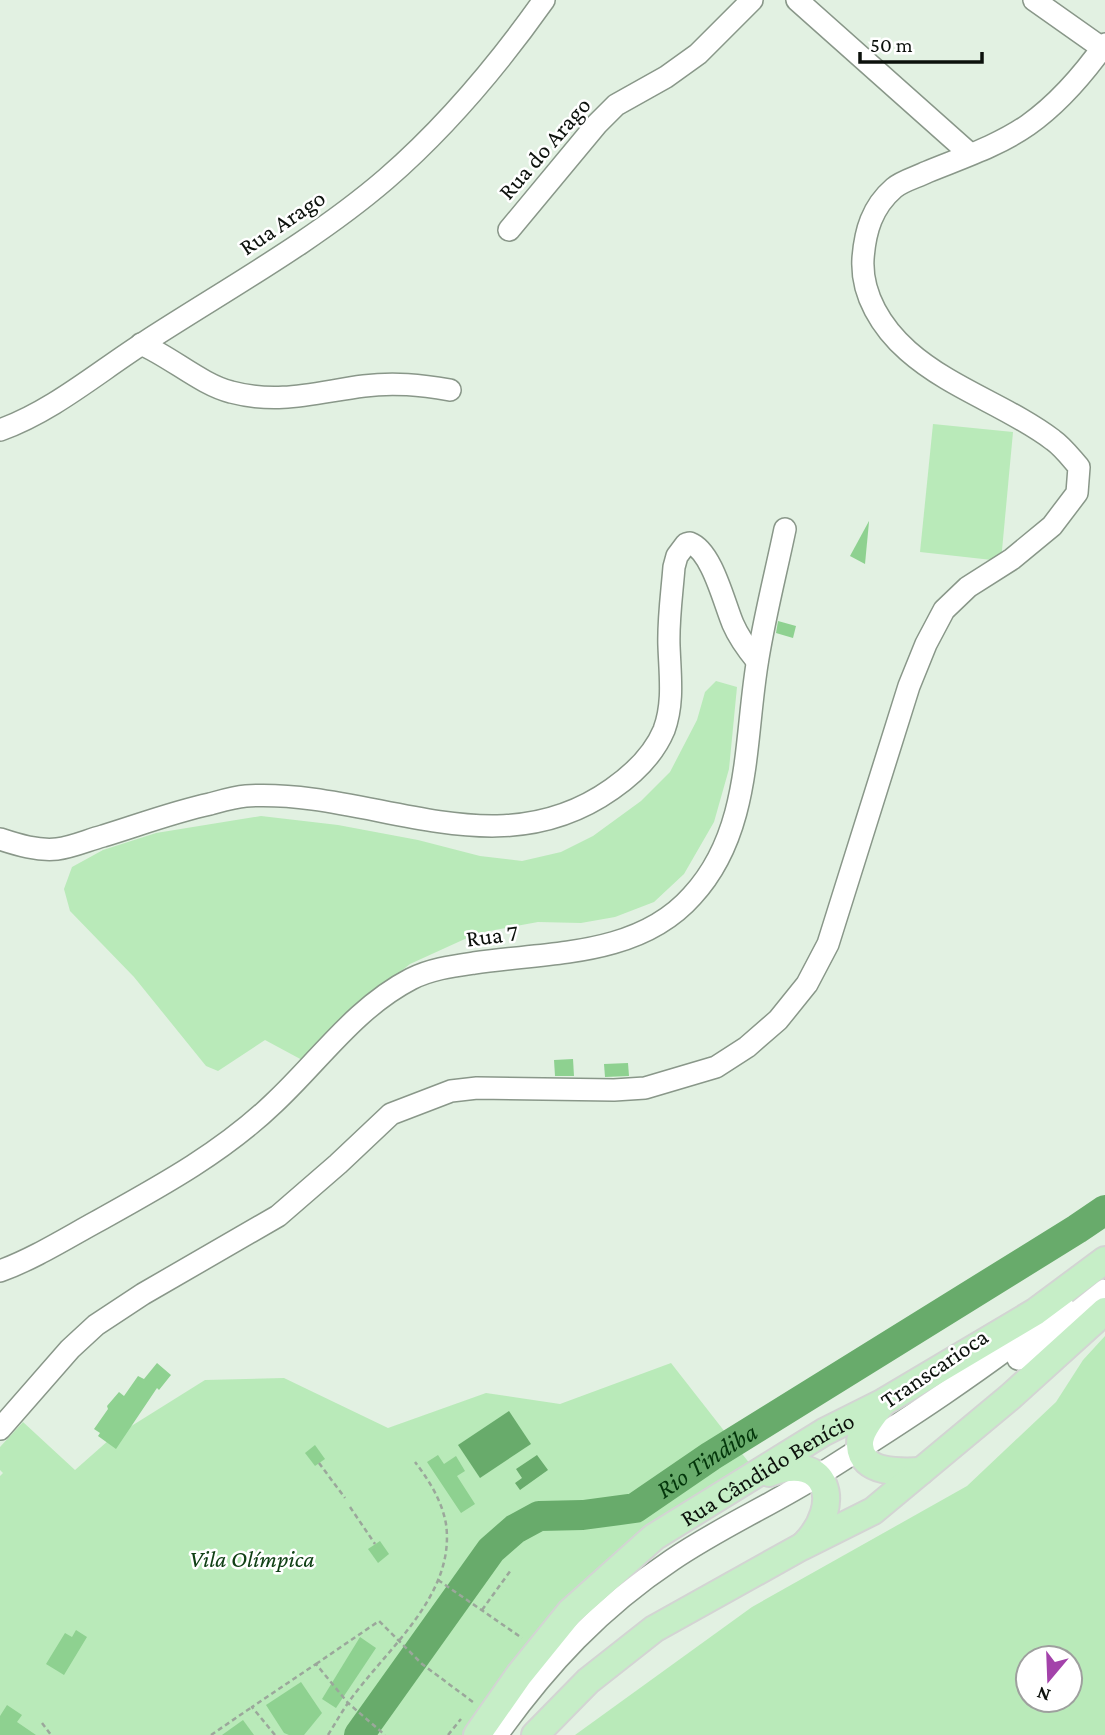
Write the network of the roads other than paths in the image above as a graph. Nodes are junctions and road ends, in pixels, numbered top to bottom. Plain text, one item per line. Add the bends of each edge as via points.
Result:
1 (544, 0) edge
2 (752, 0) edge
3 (797, 0) edge
4 (1034, 0) edge
5 (1104, 46) edge
6 (1097, 72) edge
7 (970, 154) junction
8 (509, 230) dead end
9 (141, 344) junction
10 (450, 390) dead end
11 (0, 430) edge
12 (785, 529) dead end
13 (757, 662) junction
14 (0, 839) edge
15 (1105, 1260) edge
16 (0, 1271) edge
17 (1105, 1272) edge
18 (1105, 1290) edge
19 (1105, 1311) edge
20 (882, 1403) junction
21 (0, 1429) edge
22 (863, 1453) junction
23 (921, 1471) junction
24 (821, 1482) junction
25 (733, 1487) junction
26 (801, 1547) junction
27 (477, 1735) edge
28 (497, 1735) edge
29 (512, 1735) edge
30 (535, 1735) edge

1 - 9 street, Rua Arago via 461,106 386,178 336,219
2 - 8 street, Rua do Arago via 698,54 617,105
3 - 7 street
4 - 5 street
5 - 6 street
6 - 7 street via 1027,126
7 - 21 street via 896,186 880,203 864,244 863,273 870,301 888,331 936,373 1054,440 1079,467 1077,493 1052,527 968,587 944,610 909,686 828,944 807,984 778,1020 747,1047 716,1067 681,1078 614,1090 451,1091 391,1114 278,1216 96,1325 69,1349
9 - 10 street via 215,387 246,395 288,398 399,383
9 - 11 street, Rua Arago via 52,404
12 - 13 street, Rua 7
13 - 14 street via 734,625 712,570 700,549 690,543 677,556 674,567 669,644 672,689 663,730 643,762 620,783 570,813 538,823 494,827 437,823 324,800 243,797 56,849
13 - 16 street, Rua 7 via 747,762 733,822 716,863 692,897 665,919 594,949 445,967 384,993 235,1138 185,1172
15 - 20 main road, Rua Cândido Benício via 1035,1312
17 - 22 street, Transcarioca via 981,1370
18 - 22 street, Transcarioca via 967,1396
19 - 23 main road
20 - 22 main road via 863,1434
20 - 25 main road, Rua Cândido Benício
22 - 23 main road via 881,1469
22 - 24 street, Transcarioca
23 - 26 main road via 873,1511
24 - 25 main road via 803,1468 787,1466
24 - 26 main road via 828,1500 825,1516
24 - 28 street, Transcarioca via 673,1559 621,1597 555,1660
24 - 29 street, Transcarioca via 638,1600 578,1655
25 - 27 main road, Rua Cândido Benício via 654,1536 570,1612
26 - 30 main road via 654,1629 588,1681

